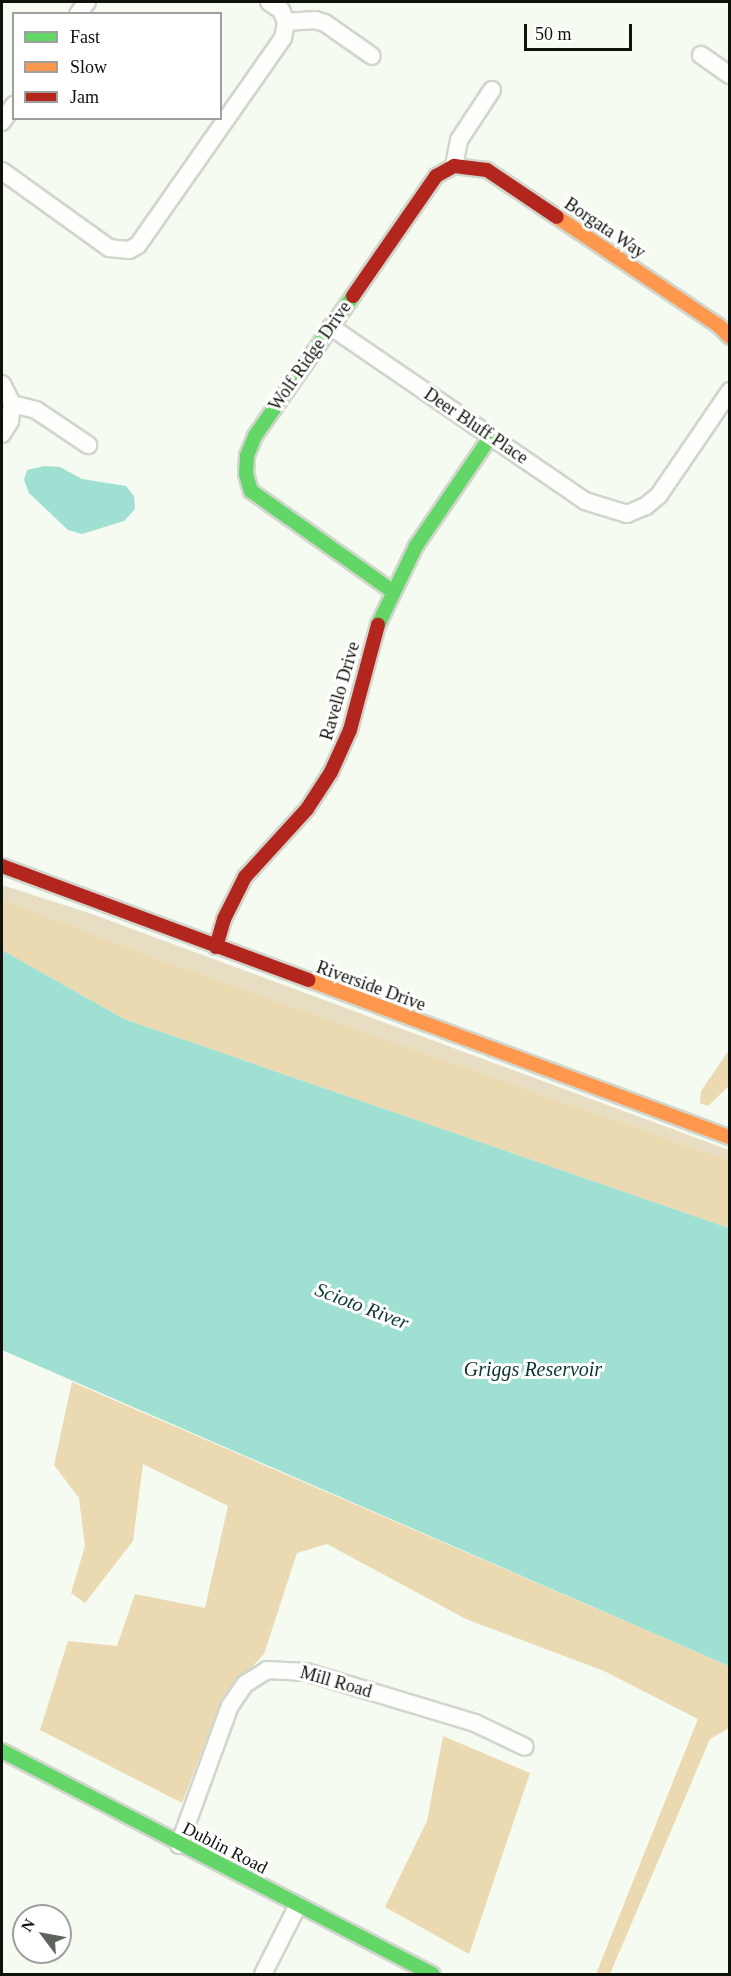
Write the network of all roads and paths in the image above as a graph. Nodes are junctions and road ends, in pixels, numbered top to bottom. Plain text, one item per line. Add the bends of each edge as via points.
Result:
1 (269, 2) edge
2 (286, 22) junction
3 (701, 55) dead end
4 (372, 56) dead end
5 (729, 75) edge
6 (492, 90) dead end
7 (12, 108) edge
8 (2, 122) edge
9 (454, 166) junction
10 (2, 171) edge
11 (331, 327) junction
12 (729, 337) edge
13 (2, 384) edge
14 (729, 391) edge
15 (12, 404) junction
16 (2, 434) edge
17 (491, 436) junction
18 (88, 445) dead end
19 (392, 591) junction
20 (2, 866) edge
21 (216, 947) junction
22 (729, 1137) edge
23 (525, 1747) dead end
24 (2, 1751) edge
25 (179, 1845) junction
26 (298, 1905) junction
27 (263, 1974) edge
28 (434, 1974) edge

1 - 2 street via 281,10
2 - 4 street via 325,23
2 - 10 street via 283,38 138,244 129,250 109,248
3 - 5 street
6 - 9 street via 459,140
7 - 8 street
9 - 11 street, Wolf Ridge Drive via 436,176
9 - 12 street, Borgata Way via 487,170 718,325
11 - 17 street, Deer Bluff Place
11 - 19 street, Wolf Ridge Drive via 255,436 247,456 246,474 252,491 265,504
13 - 15 street
14 - 17 street, Deer Bluff Place via 659,495 627,514 585,501
15 - 16 street via 10,421
15 - 18 street via 36,410
17 - 19 street, Ravello Drive via 416,546
19 - 21 street, Ravello Drive via 371,644 343,749 307,809 245,877 224,919
20 - 21 street, Riverside Drive
21 - 22 street, Riverside Drive
23 - 25 street, Mill Road via 475,1723 306,1672 267,1670 244,1684 230,1706
24 - 25 street, Dublin Road
25 - 26 street, Dublin Road
26 - 27 street
26 - 28 street, Dublin Road

